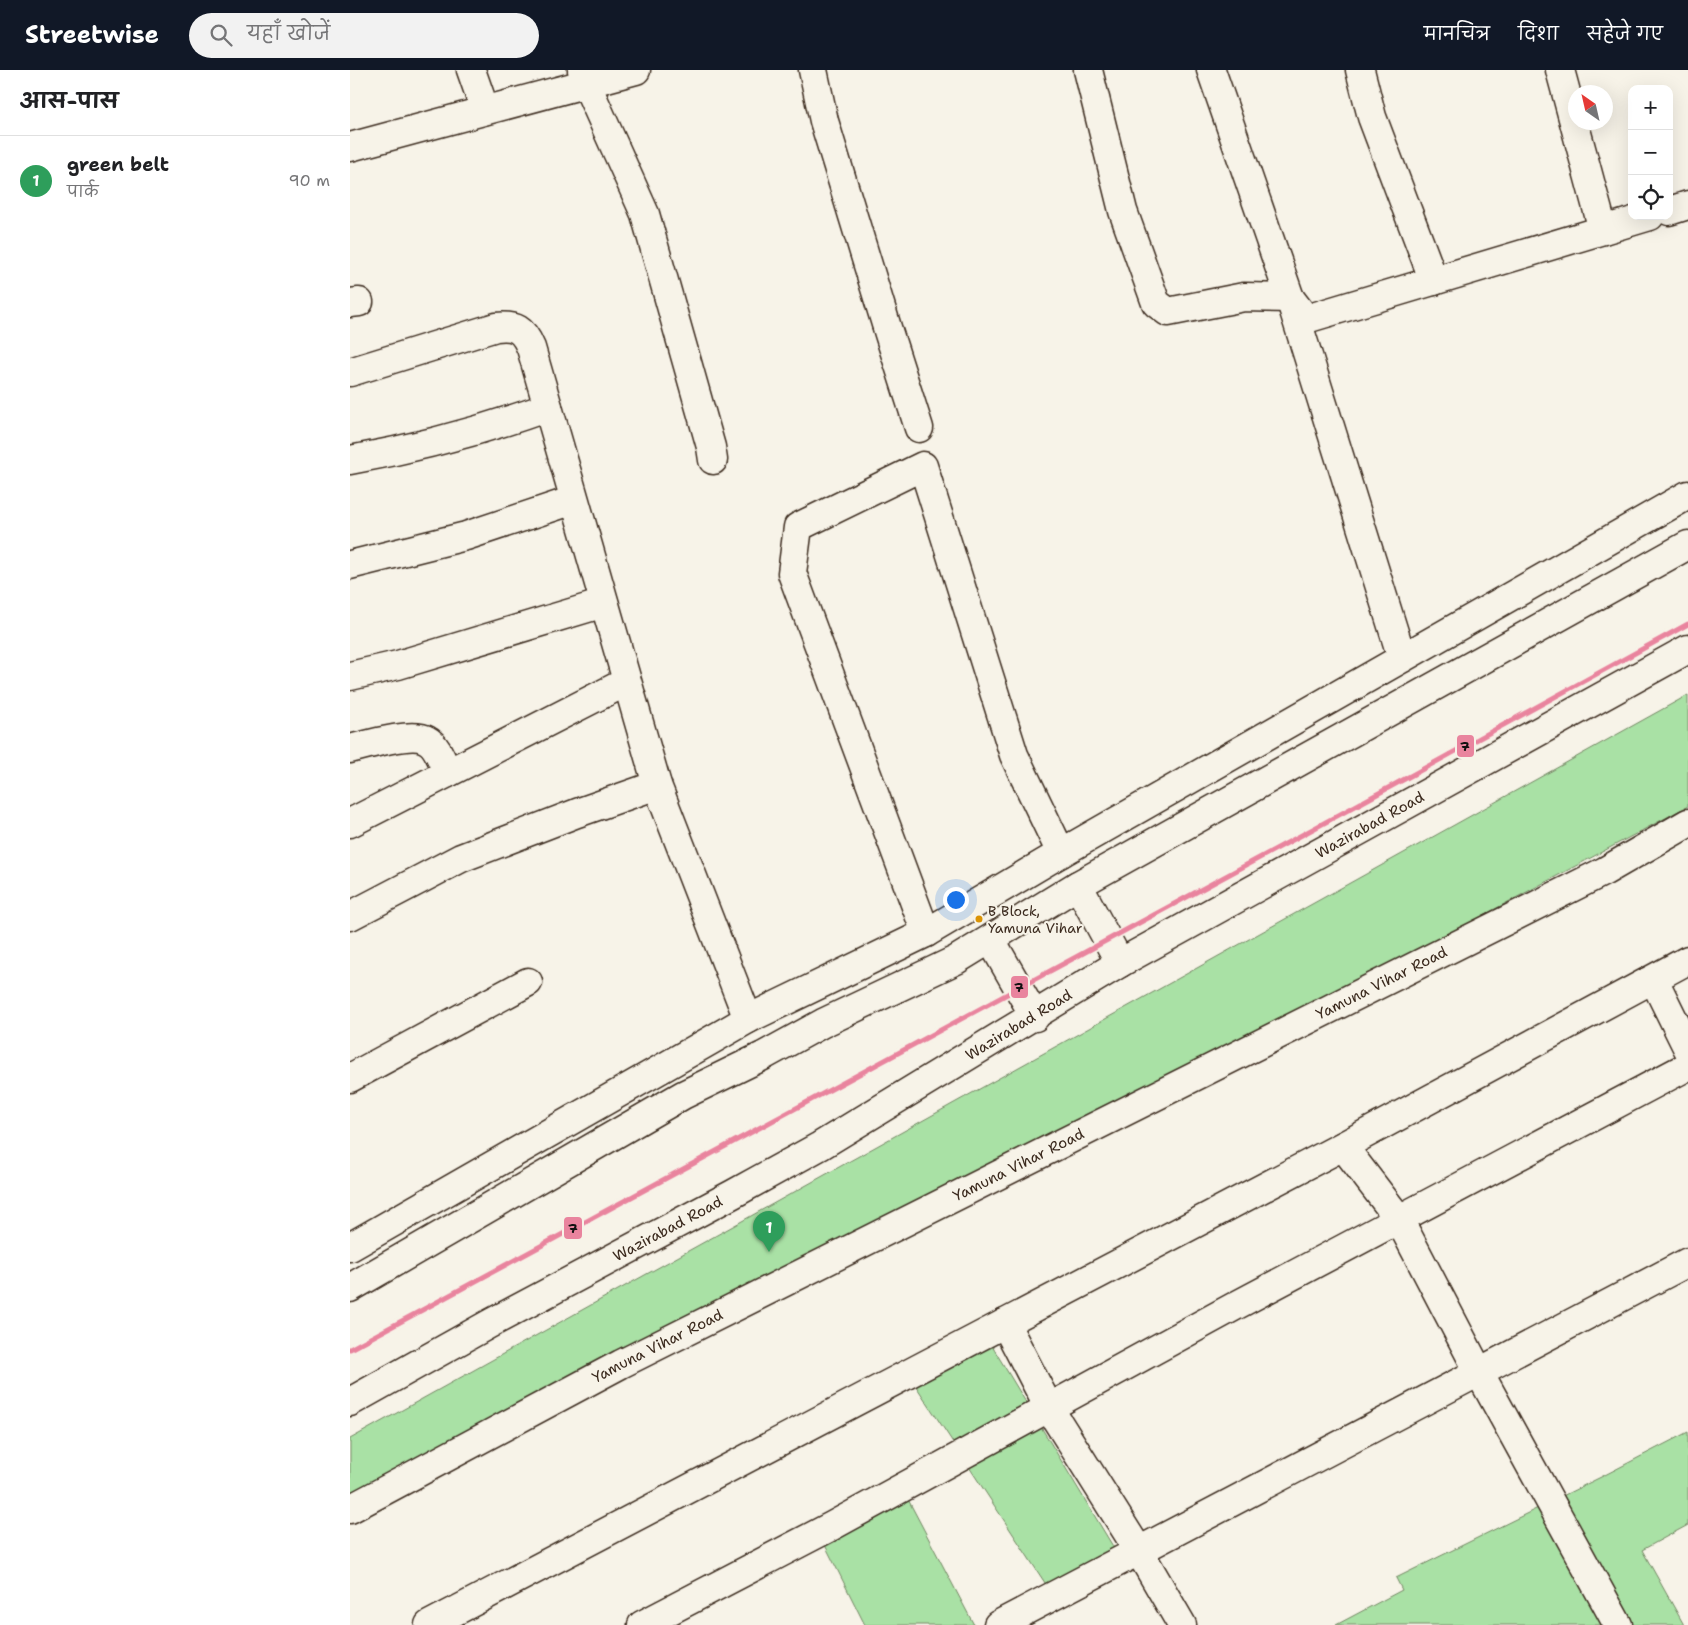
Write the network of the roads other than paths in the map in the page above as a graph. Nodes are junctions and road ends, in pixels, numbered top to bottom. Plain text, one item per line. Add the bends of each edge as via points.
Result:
1 (472, 70) edge
2 (636, 70) edge
3 (813, 70) edge
4 (1088, 70) edge
5 (1211, 70) edge
6 (1360, 70) edge
7 (1560, 70) edge
8 (584, 76) edge
9 (485, 110) junction
10 (350, 147) edge
11 (1688, 205) edge
12 (1673, 209) edge
13 (1637, 220) edge
14 (1603, 230) junction
15 (1434, 281) junction
16 (1290, 298) junction
17 (350, 372) edge
18 (548, 407) junction
19 (919, 428) dead end
20 (350, 460) edge
21 (712, 460) dead end
22 (1688, 496) edge
23 (574, 500) junction
24 (1688, 545) edge
25 (350, 564) edge
26 (604, 603) junction
27 (1688, 649) edge
28 (1402, 658) junction
29 (350, 676) edge
30 (626, 682) junction
31 (350, 749) edge
32 (448, 773) junction
33 (656, 785) junction
34 (350, 822) edge
35 (1688, 823) edge
36 (1061, 853) junction
37 (1078, 885) junction
38 (350, 916) edge
39 (926, 933) junction
40 (991, 940) junction
41 (1688, 960) edge
42 (1120, 963) junction
43 (1654, 980) junction
44 (528, 982) dead end
45 (1035, 1017) junction
46 (748, 1019) junction
47 (1688, 1049) edge
48 (1688, 1066) edge
49 (350, 1078) edge
50 (1343, 1146) junction
51 (1399, 1219) junction
52 (350, 1247) edge
53 (1688, 1262) edge
54 (350, 1288) edge
55 (1005, 1323) junction
56 (1479, 1372) junction
57 (350, 1402) edge
58 (1049, 1408) junction
59 (350, 1509) edge
60 (1139, 1551) junction
61 (429, 1625) edge
62 (642, 1625) edge
63 (998, 1625) edge
64 (1182, 1625) edge
65 (1618, 1625) edge

1 - 9 main road
2 - 8 main road
3 - 19 main road via 824,120
4 - 16 main road via 1123,211 1156,303 1168,312 1244,298
5 - 16 main road
6 - 15 main road via 1372,117
7 - 14 main road
8 - 9 main road
8 - 21 main road via 645,214
9 - 10 main road
11 - 12 main road
13 - 14 main road
14 - 15 main road
15 - 16 main road via 1306,319
16 - 28 main road
17 - 18 main road via 496,327 510,326 526,336
18 - 20 main road via 385,454
18 - 23 main road
22 - 28 main road
23 - 25 main road via 466,536
23 - 26 main road
24 - 37 main road
26 - 29 main road via 398,665
26 - 30 main road
27 - 42 main road, Wazirabad Road
28 - 36 main road
30 - 32 main road
30 - 33 main road
31 - 32 main road via 396,739 427,739
32 - 34 main road
33 - 38 main road via 461,858
33 - 46 main road
35 - 59 main road, Yamuna Vihar Road via 1606,871 621,1364
36 - 39 main road
36 - 39 main road via 1014,755 923,466 798,528 792,573
37 - 40 main road
37 - 42 main road
39 - 46 main road
40 - 45 main road
40 - 54 main road via 939,969 823,1023 682,1095
41 - 43 main road
42 - 45 main road, Wazirabad Road
43 - 47 main road
43 - 50 main road
44 - 49 main road
45 - 57 main road, Wazirabad Road via 811,1151
46 - 52 main road
48 - 51 main road
50 - 51 main road
50 - 55 main road
51 - 56 main road
51 - 58 main road
53 - 56 main road
55 - 58 main road
55 - 61 main road
56 - 60 main road
56 - 65 main road
58 - 60 main road
58 - 62 main road
60 - 63 main road
60 - 64 main road

